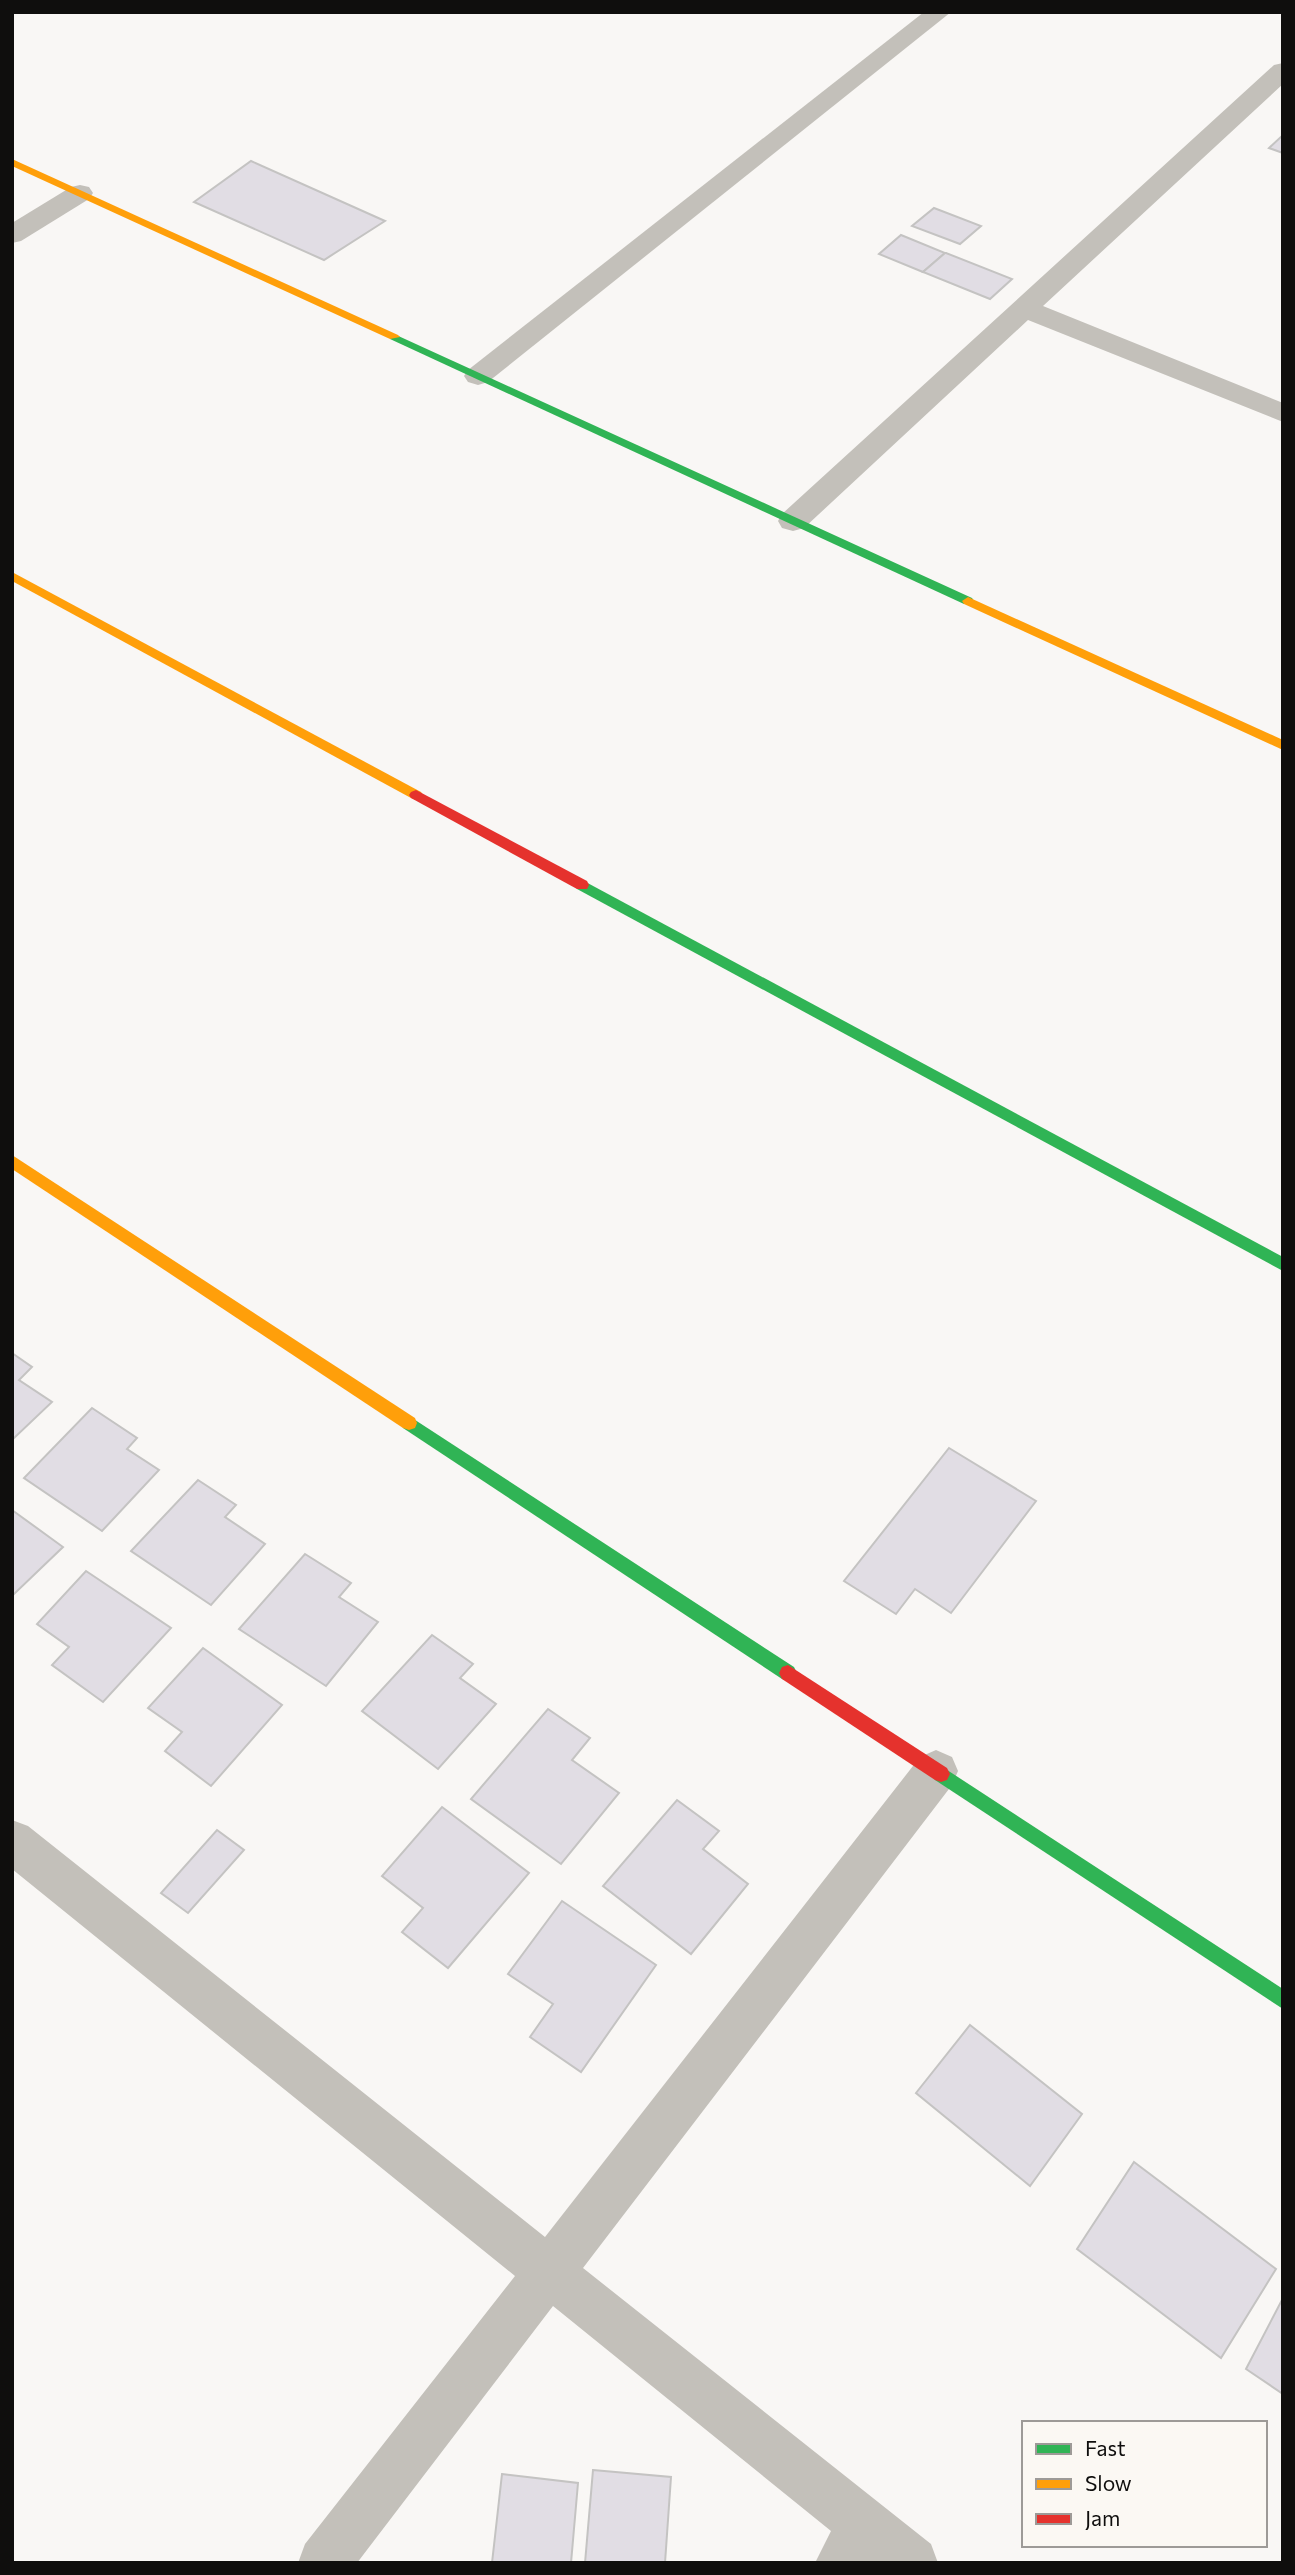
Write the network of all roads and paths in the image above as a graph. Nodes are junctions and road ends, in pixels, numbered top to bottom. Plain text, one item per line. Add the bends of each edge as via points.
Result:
1 (939, 12) edge
2 (1283, 70) edge
3 (12, 162) edge
4 (80, 193) junction
5 (12, 235) edge
6 (1024, 308) junction
7 (478, 376) junction
8 (1283, 413) edge
9 (793, 521) junction
10 (12, 576) edge
11 (1283, 745) edge
12 (12, 1161) edge
13 (1283, 1265) edge
14 (936, 1771) junction
15 (12, 1841) edge
16 (1283, 2000) edge
17 (550, 2272) junction
18 (853, 2544) edge
19 (324, 2563) edge
20 (912, 2563) edge

1 - 7 street
2 - 6 street
3 - 4 street
4 - 5 street
4 - 7 street
6 - 8 street
6 - 9 street
7 - 9 street
9 - 11 street
10 - 13 street
12 - 14 street
14 - 16 street
14 - 17 street
15 - 17 street
17 - 18 street
17 - 19 street
18 - 20 street

